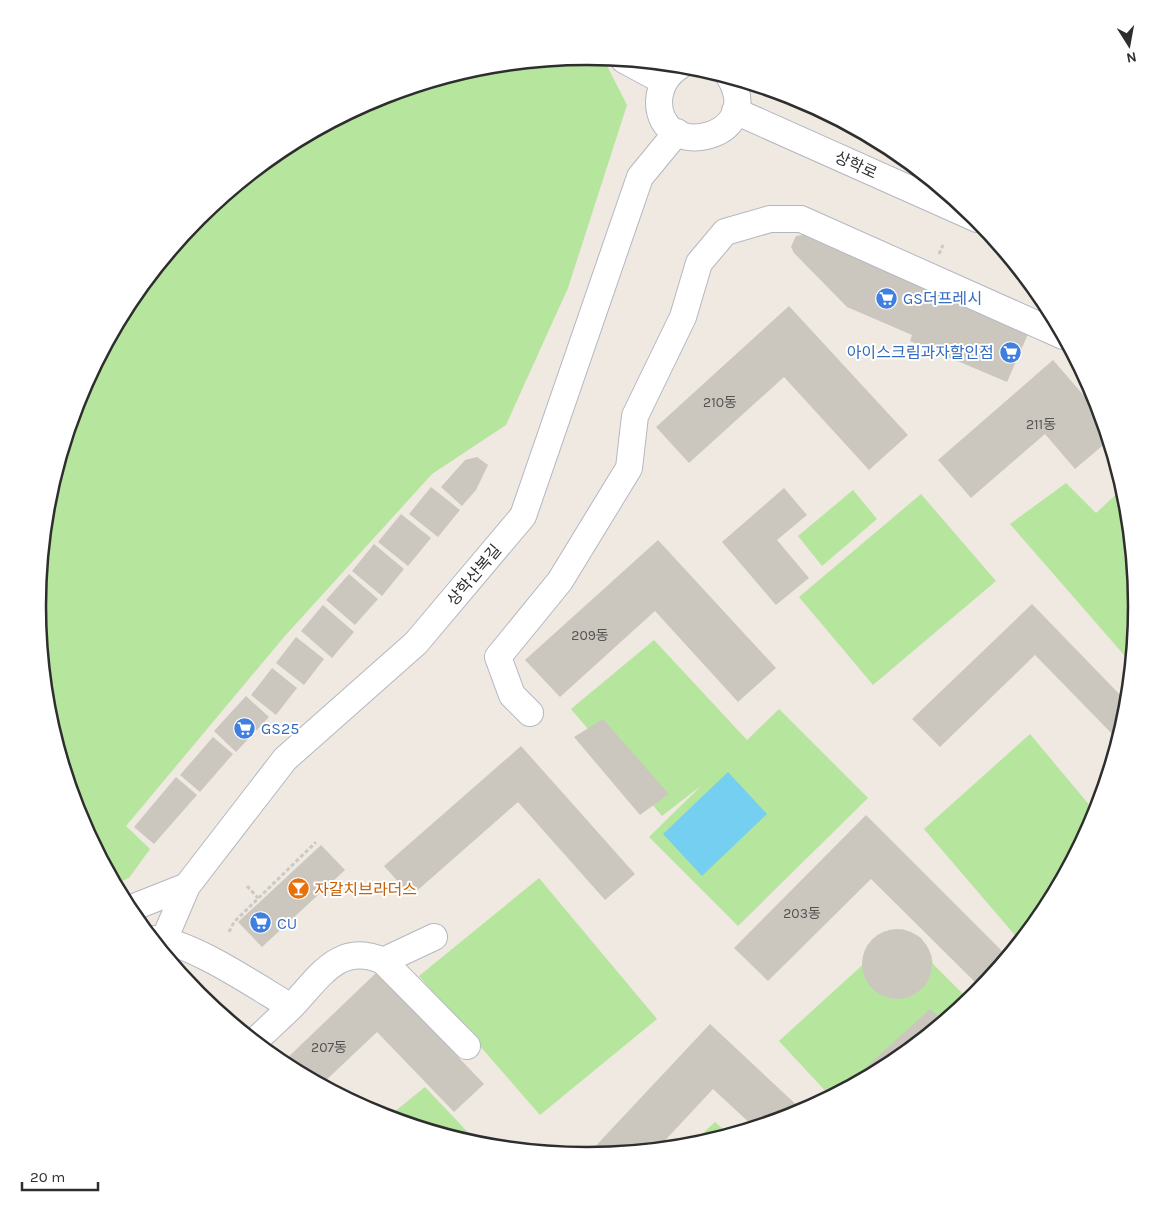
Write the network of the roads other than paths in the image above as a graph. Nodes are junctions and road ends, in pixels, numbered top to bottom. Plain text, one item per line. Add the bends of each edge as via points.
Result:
1 (672, 73) edge
2 (735, 86) edge
3 (735, 111) junction
4 (677, 132) junction
5 (954, 209) edge
6 (1052, 331) edge
7 (530, 713) dead end
8 (187, 886) junction
9 (137, 906) edge
10 (434, 937) dead end
11 (162, 940) edge
12 (166, 945) edge
13 (383, 961) junction
14 (291, 1007) junction
15 (260, 1036) edge
16 (467, 1046) dead end

1 - 4 street via 659,93 661,110 668,125
2 - 3 street
3 - 4 street via 730,122 711,136 688,137
3 - 5 street, 상학로
4 - 8 street, 상학산복길 via 640,177 523,516 416,643 285,759
6 - 7 street via 801,219 770,219 725,232 698,263 683,317 636,416 629,468 560,581 498,657 512,695
8 - 9 street
8 - 11 street, 상학산복길
10 - 13 street
12 - 14 street via 221,965
13 - 14 street via 368,955 347,955
13 - 16 street
14 - 15 street

